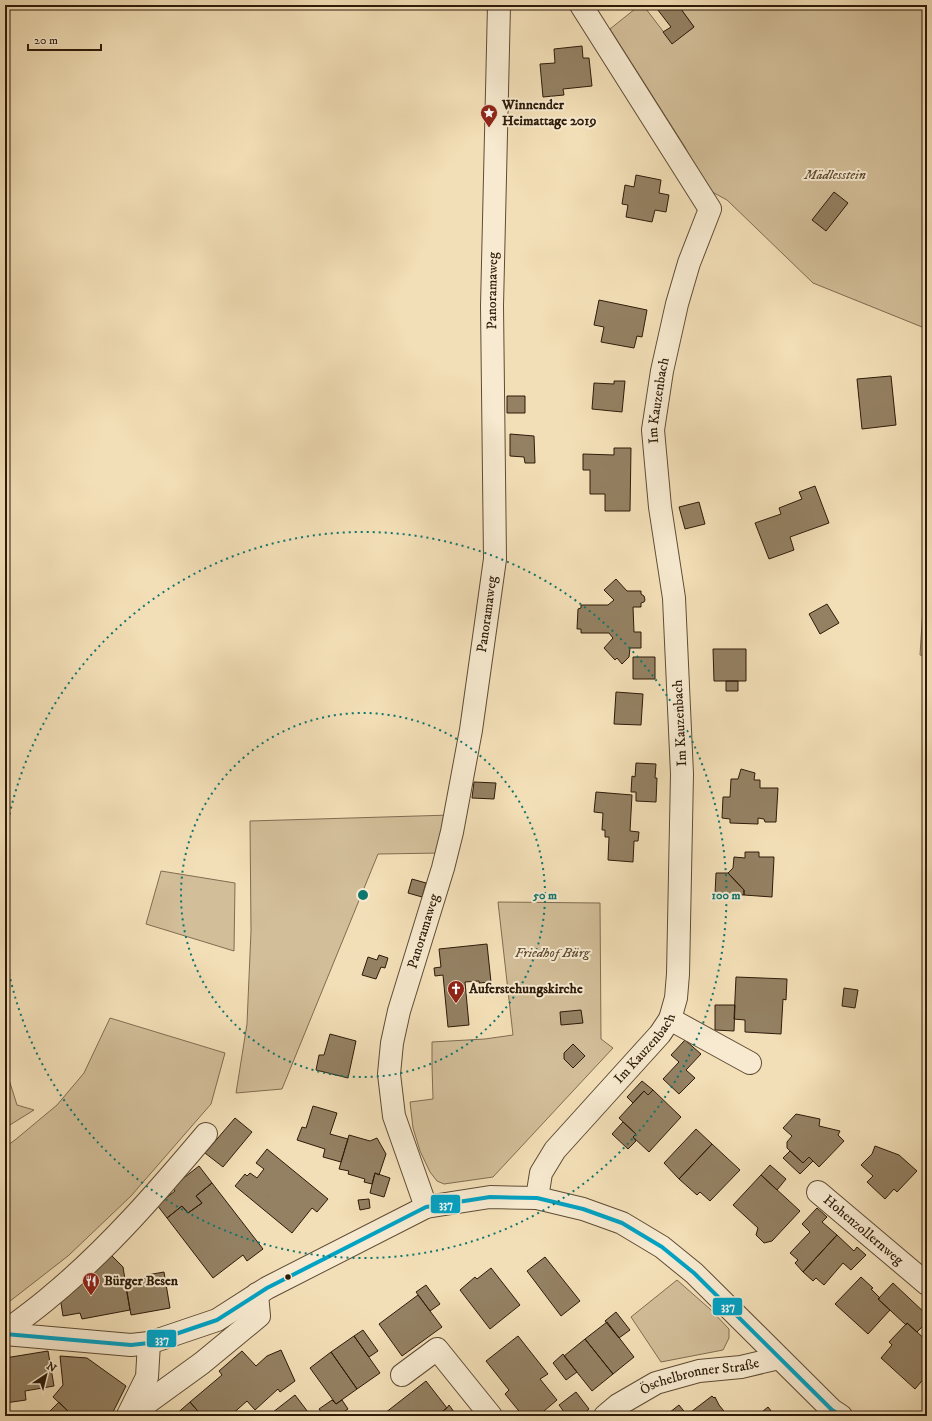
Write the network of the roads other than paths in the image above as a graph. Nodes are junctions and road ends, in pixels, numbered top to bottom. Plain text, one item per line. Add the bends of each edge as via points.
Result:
1 (499, 5) edge
2 (581, 5) edge
3 (670, 1019) junction
4 (750, 1063) dead end
5 (206, 1134) dead end
6 (818, 1192) dead end
7 (537, 1198) junction
8 (426, 1207) junction
9 (927, 1284) edge
10 (257, 1294) junction
11 (5, 1333) edge
12 (150, 1343) junction
13 (779, 1358) junction
14 (402, 1375) dead end
15 (128, 1416) edge
16 (491, 1416) edge
17 (605, 1416) edge
18 (841, 1416) edge

1 - 8 street, Panoramaweg via 492,306 495,559 471,730 452,832 399,1011 389,1074 394,1116
2 - 3 street, Im Kauzenbach via 710,209 689,263 677,304 662,371 653,430 660,507 674,598 682,774 678,974 676,998
3 - 4 street
3 - 7 street, Im Kauzenbach via 660,1034 555,1150 541,1173
5 - 11 street via 105,1246 51,1296
6 - 9 street, Hohenzollernweg
7 - 8 street via 490,1197
7 - 13 street via 584,1209 622,1224 662,1247 694,1273
8 - 10 street
10 - 12 street via 218,1320
10 - 15 street via 259,1316
11 - 12 street via 131,1345
12 - 15 street via 147,1377
13 - 17 street, Öschelbronner Straße via 741,1367 699,1371 656,1383 618,1405
13 - 18 street
14 - 16 street via 437,1349

